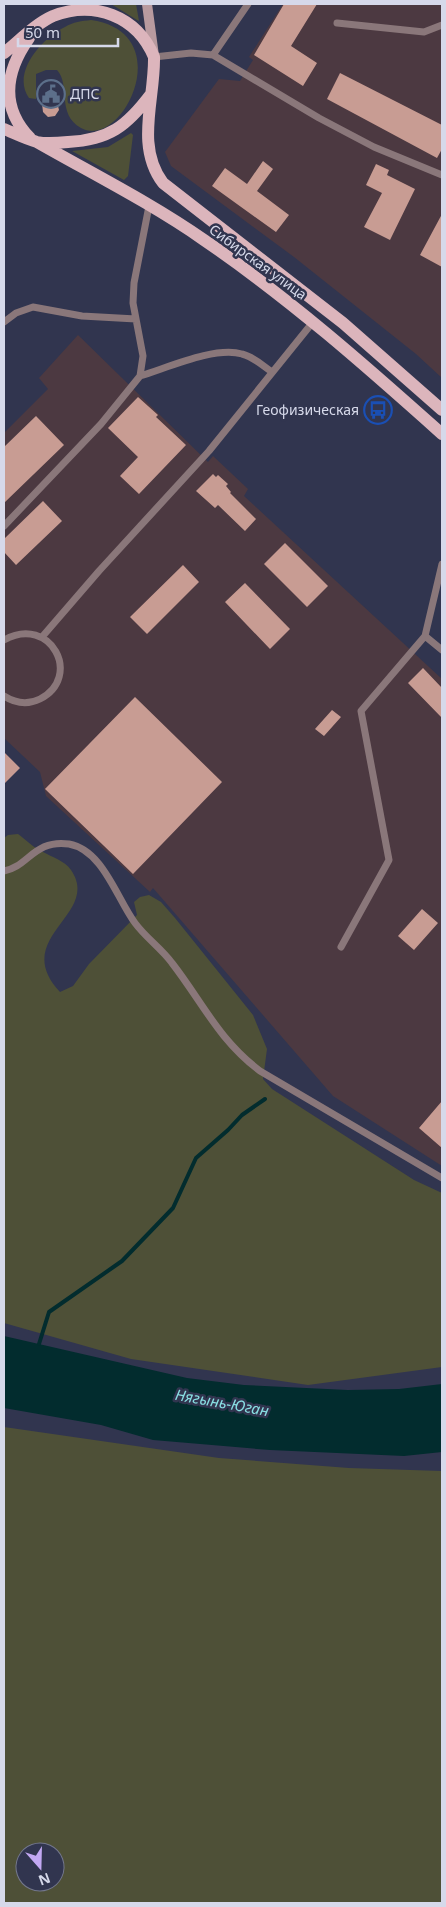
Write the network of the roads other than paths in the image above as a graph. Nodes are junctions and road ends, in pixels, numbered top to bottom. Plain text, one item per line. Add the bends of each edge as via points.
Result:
1 (68, 4) edge
2 (147, 4) edge
3 (248, 4) edge
4 (51, 17) junction
5 (337, 24) dead end
6 (39, 26) junction
7 (442, 26) edge
8 (4, 53) edge
9 (213, 55) junction
10 (154, 57) junction
11 (152, 92) junction
12 (4, 129) edge
13 (34, 141) junction
14 (442, 176) edge
15 (149, 206) junction
16 (136, 319) junction
17 (4, 322) edge
18 (313, 322) junction
19 (272, 372) junction
20 (140, 376) junction
21 (442, 410) edge
22 (442, 434) edge
23 (4, 526) edge
24 (442, 564) edge
25 (425, 636) junction
26 (42, 637) junction
27 (4, 640) edge
28 (442, 650) edge
29 (4, 696) edge
30 (4, 871) edge
31 (341, 947) dead end
32 (442, 1178) edge

1 - 4 main road
2 - 10 main road
3 - 9 lane
4 - 6 main road
4 - 10 main road via 91,8 115,14 140,34
5 - 7 lane via 424,32
6 - 8 main road
6 - 13 main road via 15,60 7,89 16,122
9 - 10 lane via 191,53
9 - 14 lane via 366,143
10 - 11 main road
11 - 13 main road via 132,118 102,137 79,141
11 - 21 main road, Сибирская улица via 148,148 163,183 343,323
12 - 13 main road
13 - 15 main road, Сибирская улица
15 - 16 lane via 134,283
15 - 18 main road, Сибирская улица via 203,239
16 - 17 lane via 82,316 33,307
16 - 20 lane via 143,356
18 - 19 lane
18 - 22 main road, Сибирская улица
19 - 20 lane via 251,357 233,352 205,356
19 - 26 lane via 209,451
20 - 23 lane via 101,424
24 - 25 lane
25 - 28 lane
25 - 31 lane via 361,711 389,860
26 - 27 lane via 26,632
26 - 29 lane via 56,651 60,663 55,687 36,701 24,703
30 - 32 lane via 43,846 52,844 76,846 88,853 111,881 136,924 171,962 226,1041 241,1056 260,1071

